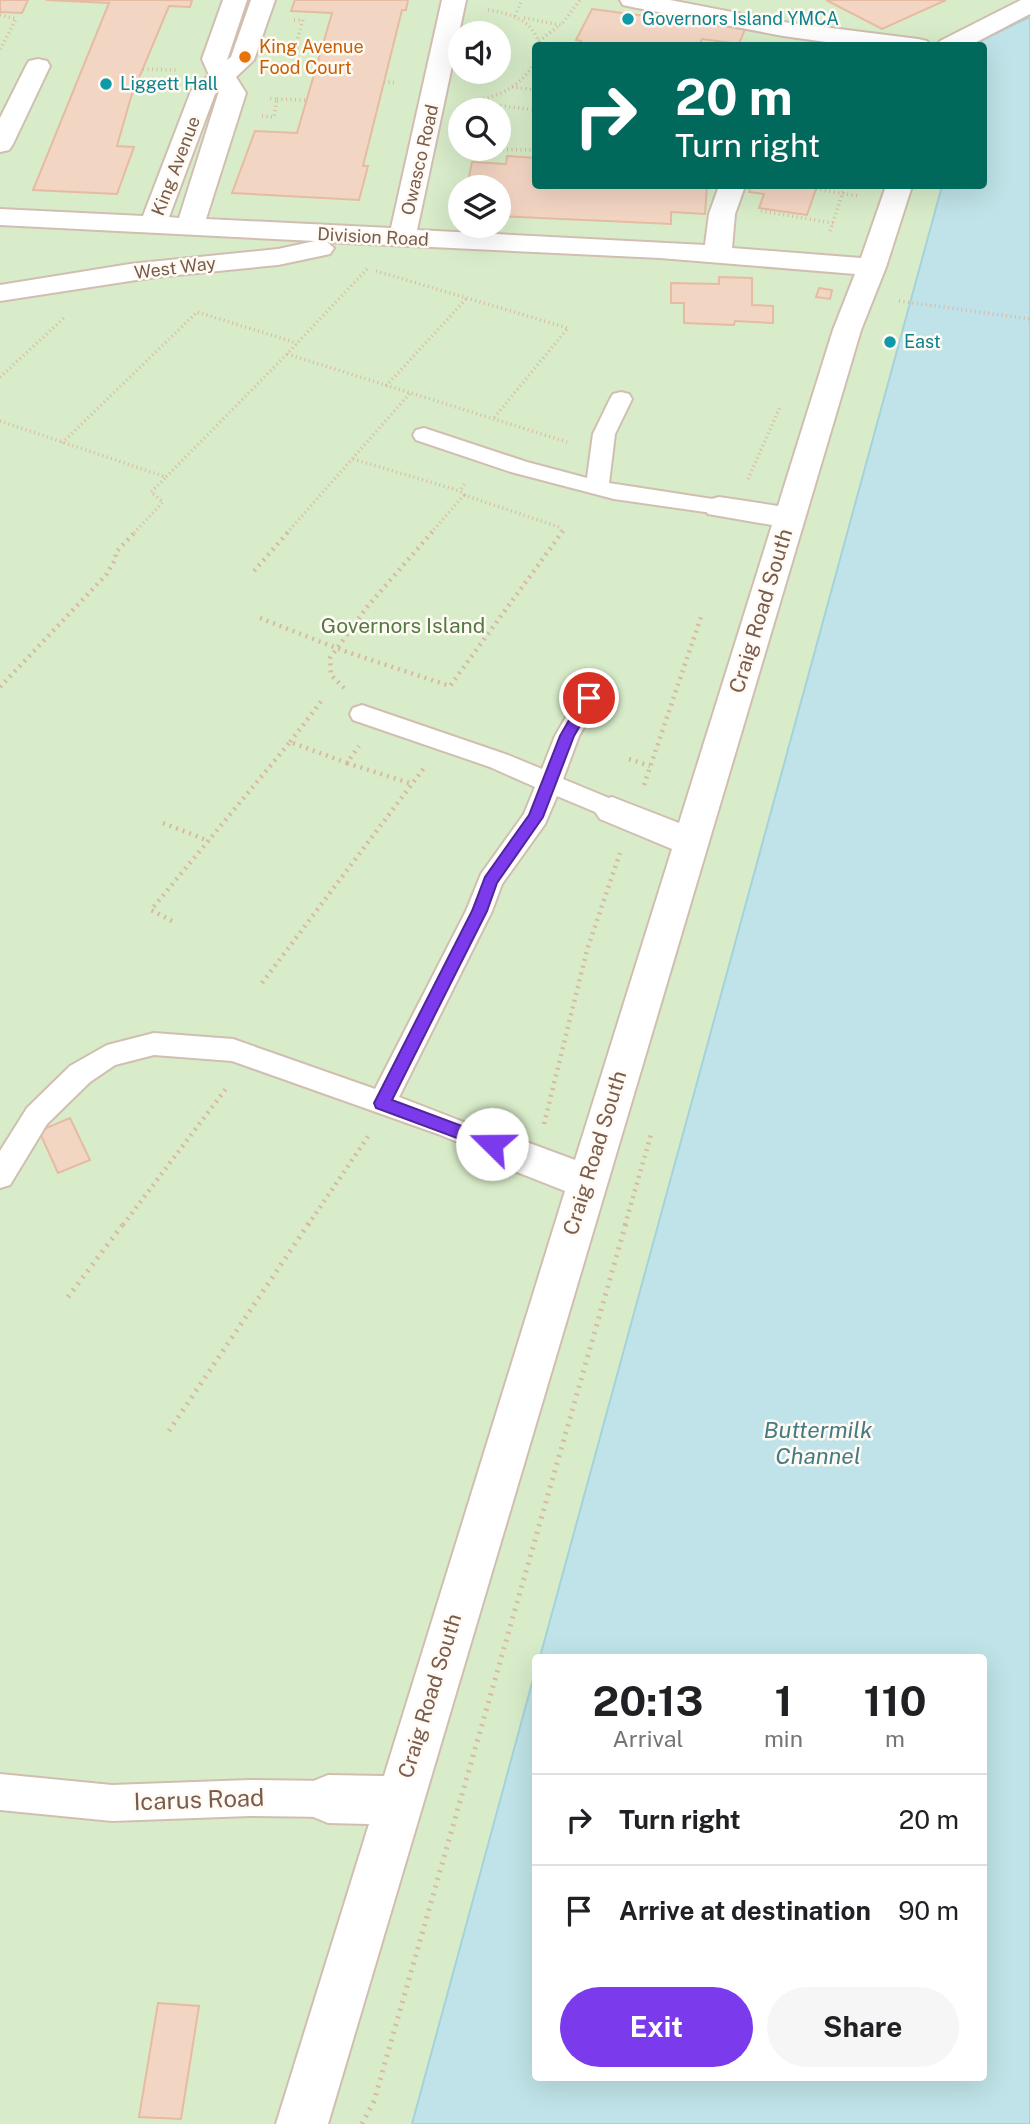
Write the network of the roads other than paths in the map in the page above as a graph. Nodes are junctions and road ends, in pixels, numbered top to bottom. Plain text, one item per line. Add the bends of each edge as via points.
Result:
1 (235, 0) edge
2 (263, 0) edge
3 (632, 0) edge
4 (453, 3) edge
5 (1030, 5) edge
6 (780, 37) edge
7 (857, 42) edge
8 (957, 42) edge
9 (38, 66) dead end
10 (223, 76) junction
11 (0, 144) edge
12 (731, 189) edge
13 (898, 189) edge
14 (0, 217) edge
15 (153, 225) junction
16 (190, 227) junction
17 (347, 235) junction
18 (402, 238) junction
19 (718, 254) junction
20 (872, 267) junction
21 (0, 293) edge
22 (621, 399) dead end
23 (424, 435) dead end
24 (597, 487) junction
25 (719, 507) joint
26 (789, 518) junction
27 (589, 698) dead end
28 (370, 717) road end
29 (551, 783) junction
30 (622, 814) joint
31 (690, 842) junction
32 (386, 1104) junction
33 (524, 1157) joint
34 (0, 1176) edge
35 (586, 1182) junction
36 (0, 1792) edge
37 (328, 1799) joint
38 (398, 1800) junction
39 (302, 2124) edge

1 - 10 street, King Avenue via 214,59
2 - 10 street, King Avenue via 242,60
3 - 6 street
4 - 18 street, Owasco Road
5 - 8 street
6 - 7 street
9 - 11 street
10 - 15 street, King Avenue via 204,91
10 - 16 street, King Avenue via 233,93
12 - 19 street via 722,214
13 - 20 street, Craig Road South
14 - 15 street, Division Road
15 - 16 street, Division Road
16 - 17 street, Division Road
17 - 18 street, Division Road
17 - 21 street, West Way via 296,256 207,263
18 - 19 street, Division Road
19 - 20 street, Division Road
20 - 26 street, Craig Road South via 847,330
22 - 24 lane via 604,435
23 - 24 lane
24 - 25 lane
25 - 26 street
26 - 31 street, Craig Road South
27 - 29 lane via 567,736
28 - 29 lane
29 - 30 lane
29 - 32 lane via 536,817 490,881
30 - 31 street
31 - 35 street, Craig Road South
32 - 33 lane
32 - 34 lane via 233,1050 154,1044 107,1056 80,1074 37,1116
33 - 35 street
35 - 38 street, Craig Road South
36 - 37 lane, Icarus Road via 112,1803
37 - 38 street, Icarus Road
38 - 39 street, Craig Road South

